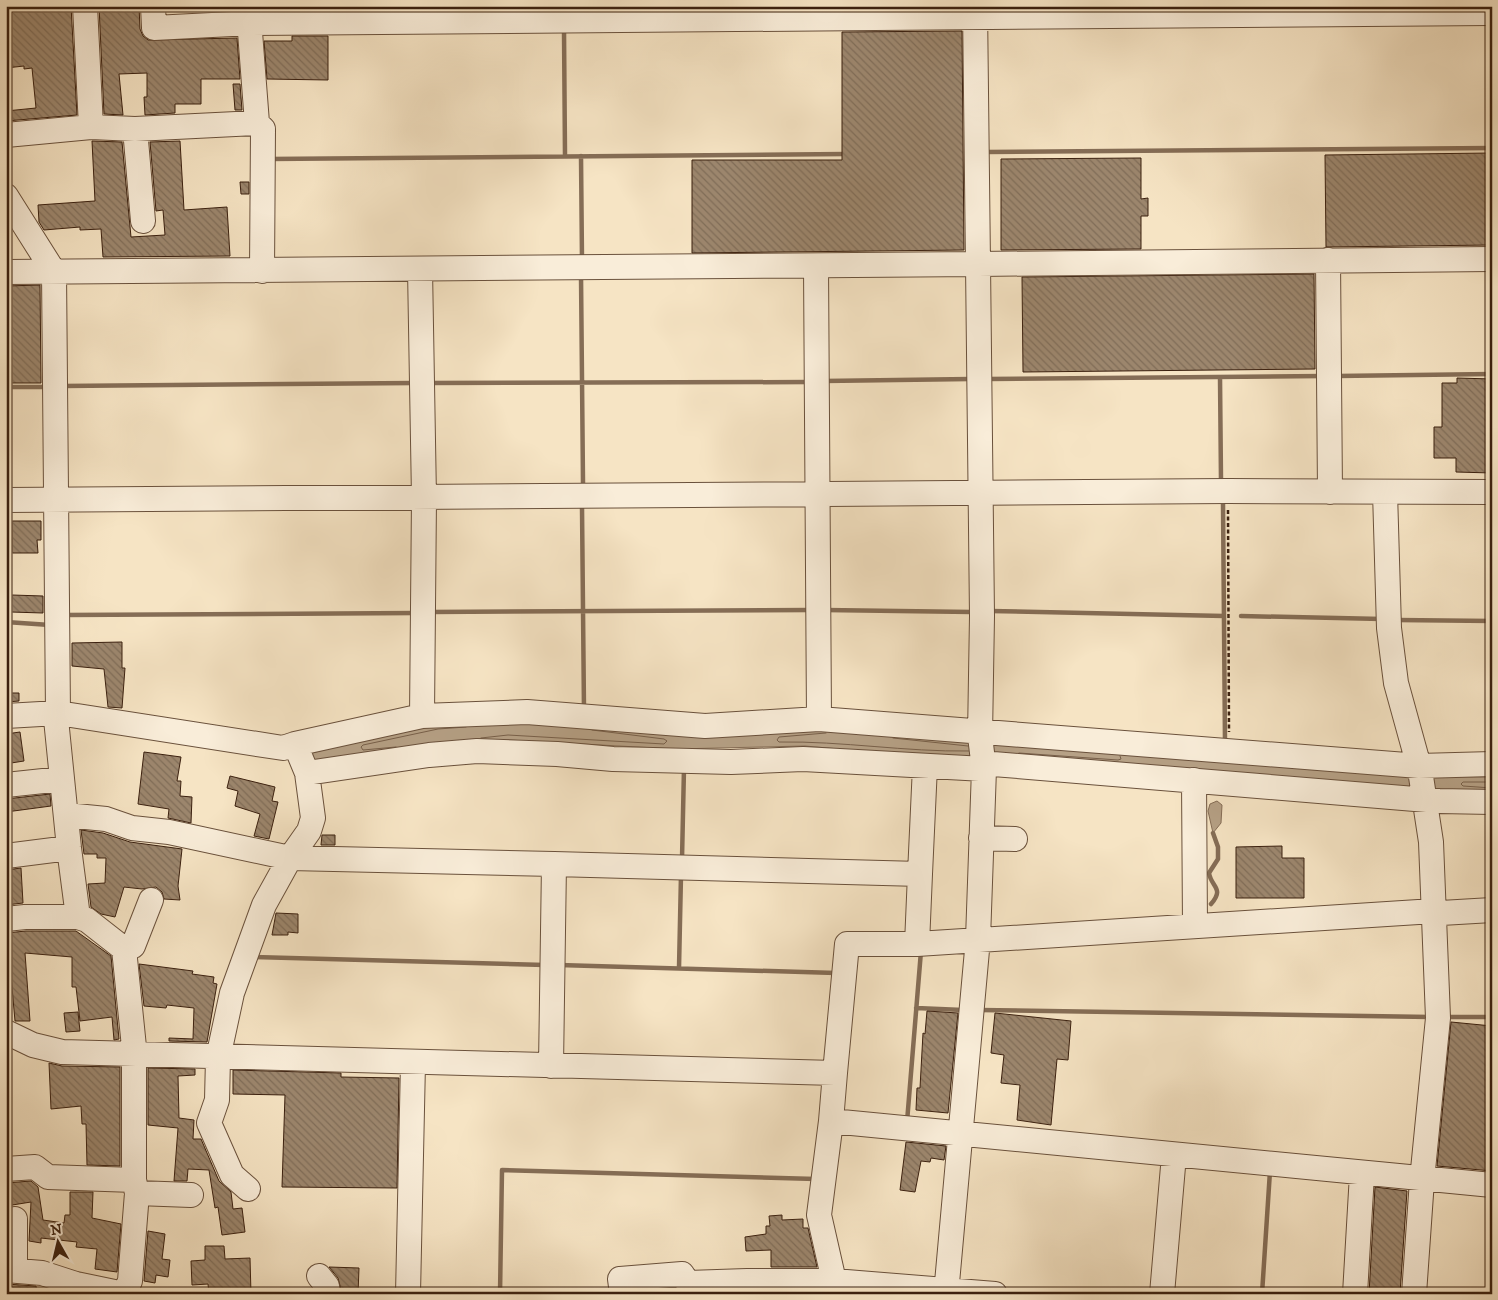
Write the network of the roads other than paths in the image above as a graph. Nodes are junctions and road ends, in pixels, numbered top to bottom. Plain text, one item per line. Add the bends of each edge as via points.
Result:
1 (85, 6) edge
2 (153, 6) edge
3 (975, 12) edge
4 (1492, 13) edge
5 (559, 14) edge
6 (250, 15) edge
7 (257, 124) junction
8 (92, 127) junction
9 (135, 129) junction
10 (6, 135) edge
11 (6, 196) edge
12 (143, 220) dead end
13 (1492, 259) edge
14 (1328, 260) junction
15 (978, 264) junction
16 (816, 266) junction
17 (420, 269) junction
18 (262, 271) junction
19 (6, 272) edge
20 (54, 272) junction
21 (1330, 492) junction
22 (1386, 492) junction
23 (1492, 492) edge
24 (979, 494) junction
25 (818, 495) junction
26 (424, 498) junction
27 (6, 500) edge
28 (56, 501) junction
29 (58, 713) junction
30 (6, 716) edge
31 (422, 716) junction
32 (819, 719) junction
33 (980, 733) junction
34 (301, 758) junction
35 (984, 764) junction
36 (1492, 764) edge
37 (925, 766) junction
38 (1420, 768) junction
39 (62, 779) junction
40 (1194, 780) junction
41 (6, 786) edge
42 (1425, 796) junction
43 (1492, 802) edge
44 (66, 815) junction
45 (982, 838) junction
46 (1015, 839) dead end
47 (69, 848) junction
48 (6, 856) edge
49 (290, 858) junction
50 (554, 864) junction
51 (920, 874) junction
52 (151, 900) dead end
53 (1492, 910) edge
54 (1434, 911) junction
55 (78, 918) junction
56 (6, 920) edge
57 (1196, 926) junction
58 (978, 940) junction
59 (917, 944) junction
60 (124, 949) junction
61 (6, 1032) edge
62 (133, 1056) junction
63 (218, 1058) junction
64 (413, 1063) junction
65 (551, 1066) junction
66 (835, 1074) junction
67 (831, 1121) junction
68 (959, 1134) junction
69 (1174, 1155) junction
70 (6, 1169) edge
71 (1362, 1174) junction
72 (1422, 1180) junction
73 (1492, 1185) edge
74 (135, 1186) junction
75 (248, 1189) dead end
76 (191, 1195) dead end
77 (15, 1219) dead end
78 (11, 1270) edge
79 (834, 1281) junction
80 (746, 1287) edge
81 (946, 1292) edge
82 (124, 1294) edge
83 (408, 1294) edge
84 (622, 1294) edge
85 (995, 1294) edge
86 (1162, 1294) edge
87 (1355, 1294) edge
88 (1414, 1294) edge

1 - 8 street
2 - 6 street via 154,28
3 - 4 street
3 - 5 street
3 - 15 street
5 - 6 street
6 - 7 street
7 - 9 street
7 - 18 street via 263,129
8 - 9 street
8 - 10 street
9 - 12 street
11 - 20 street
13 - 14 street
14 - 15 street
14 - 21 street
15 - 16 street
15 - 24 street
16 - 17 street
16 - 25 street
17 - 18 street
17 - 26 street
18 - 20 street
19 - 20 street
20 - 28 street
21 - 22 street
21 - 24 street
22 - 23 street
22 - 38 street via 1390,628 1396,683
24 - 25 street
24 - 33 street
25 - 26 street
25 - 32 street
26 - 28 street
26 - 31 street
27 - 28 street
28 - 29 street
29 - 30 street
29 - 34 street via 283,748
29 - 39 street
31 - 32 street via 527,712 705,726
31 - 34 street
32 - 33 street
33 - 35 street
33 - 38 street via 1229,750
34 - 37 street via 476,752 731,762 803,759
34 - 49 street via 312,818 309,831
35 - 37 street
35 - 40 street
35 - 45 street
36 - 38 street
37 - 51 street
38 - 42 street
39 - 41 street
39 - 44 street
40 - 42 street
40 - 57 street
42 - 43 street via 1439,801
42 - 54 street
44 - 47 street
44 - 49 street via 106,819 132,828 169,832
45 - 46 street
45 - 58 street
47 - 48 street
47 - 55 street
49 - 50 street
49 - 63 street via 264,905 235,984
50 - 51 street
50 - 65 street
51 - 59 street
52 - 60 street via 133,946
53 - 54 street
54 - 57 street
54 - 72 street via 1438,1018
55 - 56 street
55 - 60 street via 94,924
57 - 58 street
58 - 59 street
58 - 68 street
59 - 66 street via 847,944
60 - 62 street
61 - 62 street via 33,1045 62,1052
62 - 63 street
62 - 74 street
63 - 64 street
63 - 75 street via 217,1100 209,1123 232,1174
64 - 65 street
64 - 83 street
65 - 66 street
66 - 67 street
67 - 68 street
67 - 79 street via 819,1215
68 - 69 street
68 - 81 street
69 - 71 street
69 - 86 street
70 - 74 street via 35,1167 48,1177
71 - 72 street
71 - 87 street
72 - 73 street
72 - 88 street
74 - 76 street
74 - 82 street via 130,1281
77 - 78 street
78 - 82 street via 42,1273
79 - 80 street
79 - 81 street
80 - 84 street via 688,1283 682,1274 620,1279
81 - 85 street

